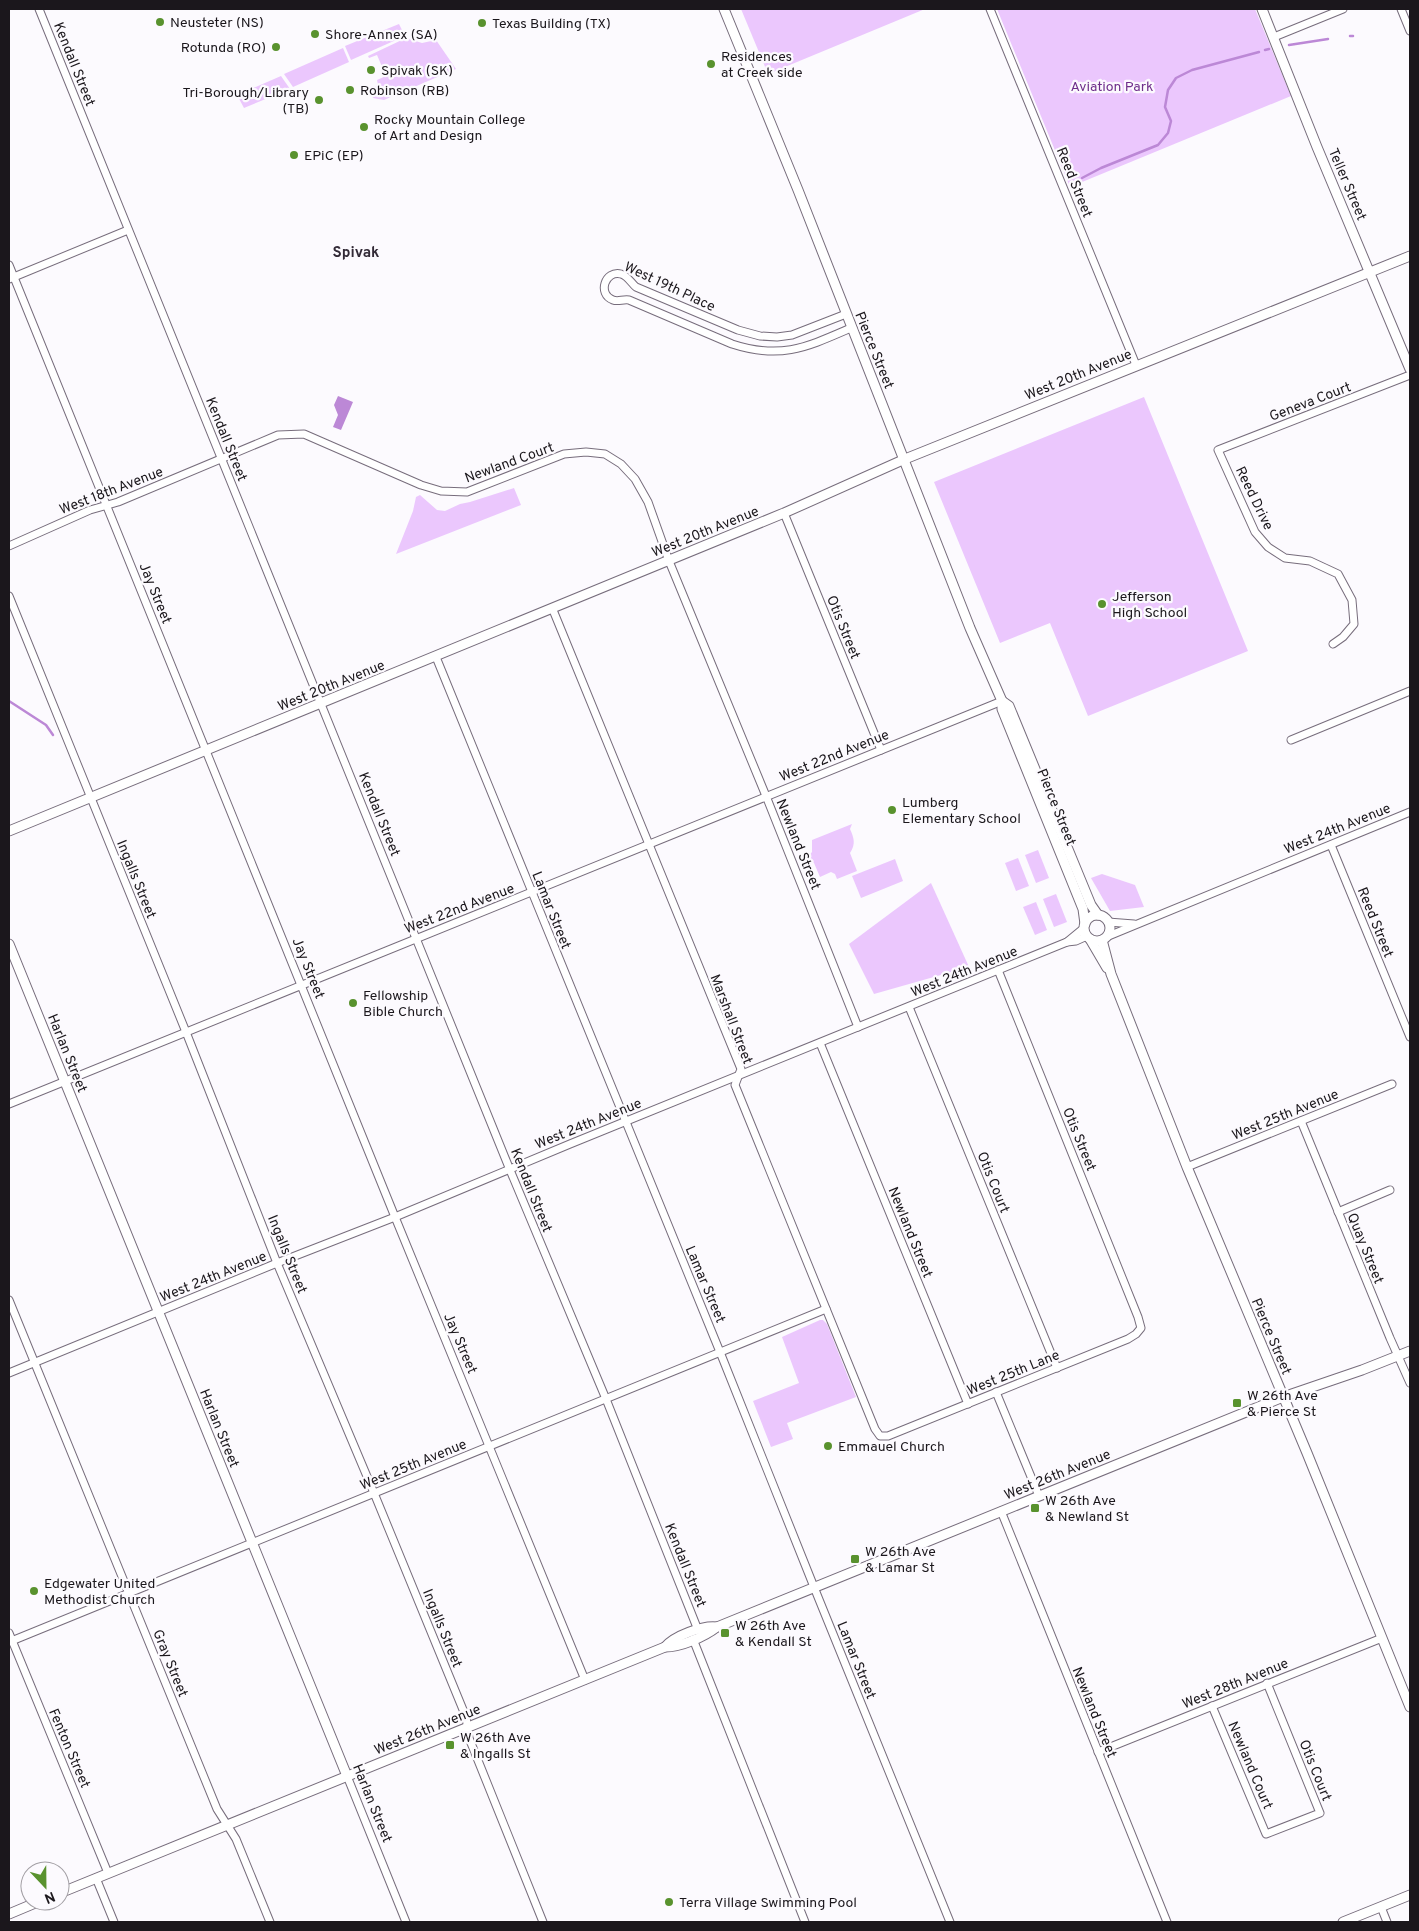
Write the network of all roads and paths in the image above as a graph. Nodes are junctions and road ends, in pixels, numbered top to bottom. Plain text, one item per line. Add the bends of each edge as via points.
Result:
1 (39, 9) edge
2 (724, 9) edge
3 (990, 9) edge
4 (1262, 9) edge
5 (1343, 9) edge
6 (1401, 9) edge
7 (1410, 31) edge
8 (1274, 37) junction
9 (128, 230) junction
10 (1410, 256) edge
11 (9, 265) edge
12 (1371, 272) junction
13 (11, 278) edge
14 (846, 314) junction
15 (851, 328) junction
16 (1136, 365) junction
17 (1410, 369) edge
18 (1410, 375) edge
19 (304, 434) joint
20 (1218, 450) joint
21 (222, 459) junction
22 (904, 459) junction
23 (107, 505) junction
24 (784, 514) junction
25 (9, 546) edge
26 (669, 560) junction
27 (9, 596) edge
28 (553, 610) junction
29 (1333, 644) dead end
30 (436, 657) junction
31 (1410, 691) edge
32 (1002, 701) junction
33 (322, 704) junction
34 (1291, 740) dead end
35 (206, 750) junction
36 (881, 750) junction
37 (766, 796) junction
38 (90, 798) junction
39 (1410, 812) edge
40 (9, 831) edge
41 (650, 845) junction
42 (1331, 845) junction
43 (532, 893) junction
44 (1098, 915) junction
45 (1108, 922) junction
46 (1135, 924) junction
47 (1086, 932) junction
48 (417, 938) junction
49 (1104, 938) junction
50 (9, 944) edge
51 (998, 970) junction
52 (1111, 974) junction
53 (302, 984) junction
54 (909, 1007) junction
55 (858, 1027) junction
56 (186, 1032) junction
57 (1410, 1037) edge
58 (820, 1043) junction
59 (739, 1075) junction
60 (65, 1082) junction
61 (1392, 1084) dead end
62 (9, 1104) edge
63 (1301, 1121) junction
64 (625, 1122) junction
65 (1187, 1167) junction
66 (510, 1170) junction
67 (1390, 1190) dead end
68 (1338, 1212) junction
69 (395, 1217) junction
70 (277, 1263) junction
71 (9, 1300) edge
72 (826, 1309) junction
73 (158, 1312) junction
74 (1138, 1317) joint
75 (1410, 1351) edge
76 (720, 1352) junction
77 (1398, 1356) junction
78 (34, 1362) junction
79 (1056, 1368) junction
80 (9, 1373) edge
81 (1410, 1383) edge
82 (996, 1392) junction
83 (1283, 1397) junction
84 (606, 1398) junction
85 (968, 1404) junction
86 (880, 1436) joint
87 (490, 1446) junction
88 (374, 1493) junction
89 (1039, 1496) junction
90 (1002, 1511) junction
91 (252, 1542) junction
92 (814, 1587) junction
93 (128, 1592) junction
94 (716, 1627) junction
95 (698, 1630) junction
96 (9, 1633) edge
97 (1382, 1638) junction
98 (693, 1639) junction
99 (10, 1641) edge
100 (665, 1647) junction
101 (585, 1680) junction
102 (1268, 1683) junction
103 (1212, 1706) junction
104 (1410, 1708) edge
105 (468, 1728) junction
106 (1098, 1752) junction
107 (347, 1776) junction
108 (227, 1825) junction
109 (1266, 1834) joint
110 (108, 1873) junction
111 (96, 1878) junction
112 (70, 1889) edge
113 (1410, 1895) edge
114 (1381, 1907) junction
115 (114, 1922) edge
116 (270, 1922) edge
117 (406, 1922) edge
118 (543, 1922) edge
119 (806, 1922) edge
120 (950, 1922) edge
121 (1167, 1922) edge
122 (1343, 1922) edge
123 (1387, 1922) edge

1 - 9 street, Kendall Street
2 - 14 street, Pierce Street
3 - 16 street, Reed Street
4 - 8 street, Teller Street
5 - 8 street
6 - 7 street
8 - 12 street, Teller Street
9 - 13 street
9 - 21 street, Kendall Street
10 - 12 street, West 20th Avenue
11 - 13 street, Jay Street
12 - 16 street, West 20th Avenue
12 - 17 street, Teller Street
13 - 23 street, Jay Street
14 - 15 street, Pierce Street
14 - 15 street, West 19th Place via 792,335 760,336 738,330 636,287 621,274 610,276 604,286 611,300 629,300 732,344 758,351 796,350
15 - 22 street, Pierce Street
16 - 22 street, West 20th Avenue
18 - 20 street, Geneva Court
19 - 21 street, West 18th Avenue via 278,435
19 - 26 street, Newland Court via 421,485 467,492 564,454 605,454 621,464 635,479 648,502
20 - 29 street, Reed Drive via 1255,532 1268,547 1285,558 1310,561 1338,574 1352,600 1354,624
21 - 23 street, West 18th Avenue
21 - 33 street, Kendall Street
22 - 24 street, West 20th Avenue
22 - 32 street, Pierce Street
23 - 25 street, West 18th Avenue
23 - 35 street, Jay Street
24 - 26 street, West 20th Avenue
24 - 36 street, Otis Street
26 - 28 street, West 20th Avenue
26 - 37 street, Newland Street
27 - 38 street, Ingalls Street
28 - 30 street, West 20th Avenue
28 - 41 street, Marshall Street
30 - 33 street, West 20th Avenue
30 - 43 street, Lamar Street
31 - 34 street
32 - 36 street, West 22nd Avenue
32 - 44 street, Pierce Street via 1008,706
32 - 47 street, Pierce Street via 1002,709 1083,909
33 - 35 street, West 20th Avenue
33 - 48 street, Kendall Street
35 - 38 street, West 20th Avenue
35 - 53 street, Jay Street
36 - 37 street, West 22nd Avenue
37 - 41 street, West 22nd Avenue
37 - 55 street, Newland Street
38 - 40 street, West 20th Avenue
38 - 56 street, Ingalls Street
39 - 42 street, West 24th Avenue
41 - 43 street, West 22nd Avenue
41 - 59 street, Marshall Street via 741,1069
42 - 46 street, West 24th Avenue
42 - 57 street, Reed Street
43 - 48 street, West 22nd Avenue
43 - 64 street, Lamar Street
44 - 45 street
44 - 47 street via 1090,917
45 - 46 street, West 24th Avenue
45 - 49 street via 1110,930
46 - 49 street, West 24th Avenue
47 - 49 street
47 - 51 street, West 24th Avenue via 1076,941 1066,942
47 - 52 street, Pierce Street
48 - 53 street, West 22nd Avenue
48 - 66 street, Kendall Street
49 - 52 street, Pierce Street
50 - 60 street, Harlan Street
51 - 54 street, West 24th Avenue
51 - 74 street, Otis Street
52 - 65 street, Pierce Street
53 - 56 street, West 22nd Avenue
53 - 69 street, Jay Street
54 - 55 street, West 24th Avenue
54 - 79 street, Otis Court
55 - 58 street, West 24th Avenue
56 - 60 street, West 22nd Avenue
56 - 70 street, Ingalls Street
58 - 59 street, West 24th Avenue
58 - 85 street, Newland Street
59 - 64 street, West 24th Avenue
59 - 72 street, Marshall Street via 735,1085
60 - 62 street, West 22nd Avenue
60 - 73 street, Harlan Street
61 - 63 street, West 25th Avenue
63 - 65 street, West 25th Avenue
63 - 68 street, Quay Street
64 - 66 street, West 24th Avenue
64 - 76 street, Lamar Street
65 - 83 street, Pierce Street
66 - 69 street, West 24th Avenue
66 - 84 street, Kendall Street
67 - 68 street
68 - 77 street, Quay Street
69 - 70 street, West 24th Avenue
69 - 87 street, Jay Street
70 - 73 street, West 24th Avenue
70 - 88 street, Ingalls Street
71 - 78 street, Gray Street
72 - 76 street, West 25th Avenue
72 - 86 street, Marshall Street
73 - 78 street, West 24th Avenue
73 - 91 street, Harlan Street
74 - 79 street, West 25th Lane via 1141,1328 1136,1334
75 - 77 street, West 26th Avenue
76 - 84 street, West 25th Avenue
76 - 92 street, Lamar Street
77 - 81 street, Quay Street
77 - 83 street, West 26th Avenue
78 - 80 street, West 24th Avenue
78 - 93 street, Gray Street
79 - 82 street, West 25th Lane
82 - 85 street, West 25th Lane
82 - 89 street
83 - 89 street, West 26th Avenue
83 - 97 street, Pierce Street
84 - 87 street, West 25th Avenue
84 - 95 street, Kendall Street
85 - 86 street, West 25th Lane via 888,1436
87 - 88 street, West 25th Avenue
87 - 101 street, Jay Street
88 - 91 street, West 25th Avenue
88 - 105 street, Ingalls Street
89 - 90 street, West 26th Avenue
90 - 92 street, West 26th Avenue
90 - 106 street, Newland Street
91 - 93 street, West 25th Avenue
91 - 107 street, Harlan Street
92 - 94 street, West 26th Avenue
92 - 120 street, Lamar Street
93 - 99 street, West 25th Avenue
93 - 108 street, Gray Street via 217,1809
94 - 95 street, West 26th Avenue
94 - 98 street, West 26th Avenue
95 - 100 street, West 26th Avenue via 671,1641
96 - 99 street, Fenton Street
97 - 102 street, West 28th Avenue
97 - 104 street, Pierce Street
98 - 100 street, West 26th Avenue
98 - 119 street
99 - 110 street, Fenton Street
100 - 101 street, West 26th Avenue
101 - 105 street, West 26th Avenue
102 - 103 street, West 28th Avenue
102 - 109 street, Otis Court via 1320,1812
103 - 106 street, West 28th Avenue
103 - 109 street, Newland Court
105 - 107 street, West 26th Avenue
105 - 118 street, Ingalls Street via 469,1738
106 - 121 street, Newland Street
107 - 108 street, West 26th Avenue
107 - 117 street, Harlan Street
108 - 110 street, West 26th Avenue
108 - 116 street, Gray Street
110 - 111 street, West 26th Avenue
111 - 112 street, West 26th Avenue
111 - 115 street
113 - 114 street
114 - 122 street
114 - 123 street

